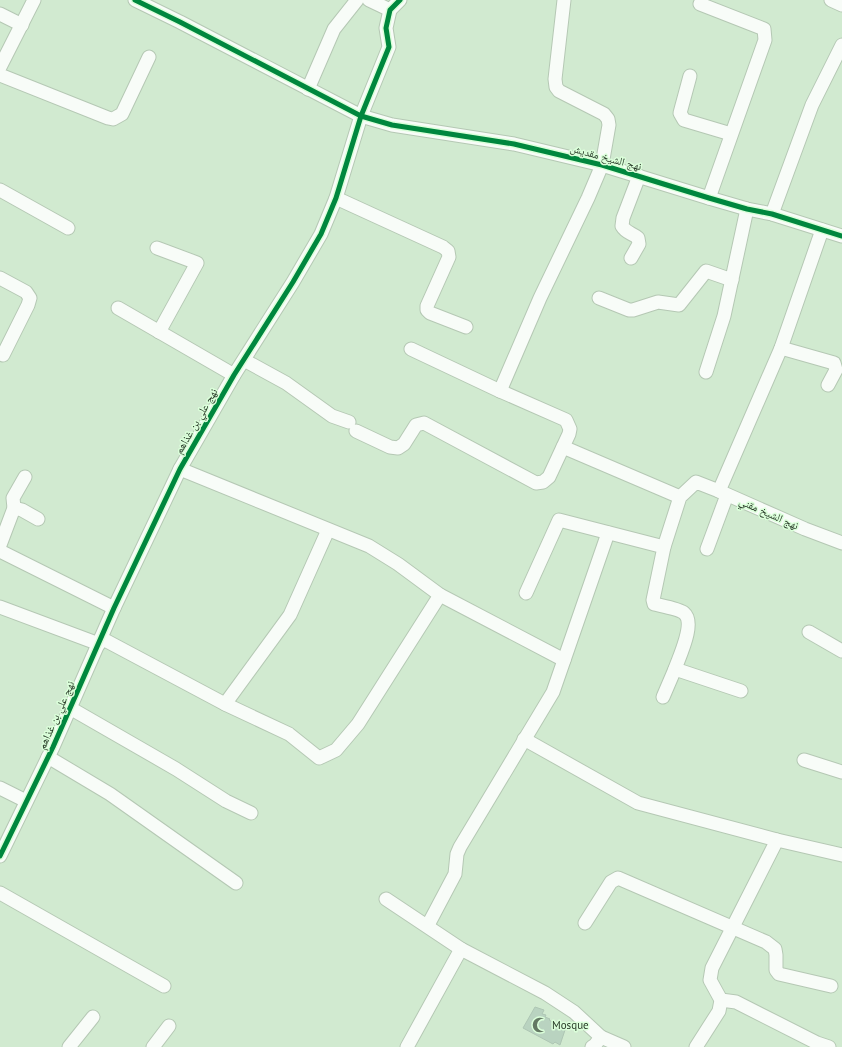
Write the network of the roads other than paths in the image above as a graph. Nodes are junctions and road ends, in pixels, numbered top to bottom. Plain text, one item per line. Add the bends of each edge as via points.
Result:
1 (34, 0) edge
2 (135, 0) edge
3 (357, 0) edge
4 (369, 0) edge
5 (400, 0) edge
6 (564, 0) edge
7 (831, 0) edge
8 (700, 4) dead end
9 (842, 5) edge
10 (390, 10) junction
11 (0, 14) edge
12 (22, 25) junction
13 (842, 45) edge
14 (149, 57) dead end
15 (0, 67) edge
16 (0, 75) edge
17 (690, 76) dead end
18 (308, 89) junction
19 (361, 116) junction
20 (731, 134) junction
21 (602, 165) junction
22 (639, 176) junction
23 (0, 190) edge
24 (336, 198) junction
25 (709, 198) junction
26 (747, 209) junction
27 (772, 214) junction
28 (68, 228) dead end
29 (822, 230) junction
30 (842, 236) edge
31 (157, 248) dead end
32 (631, 258) dead end
33 (0, 278) edge
34 (732, 280) junction
35 (599, 298) dead end
36 (118, 308) dead end
37 (466, 327) dead end
38 (159, 332) junction
39 (781, 348) junction
40 (411, 349) dead end
41 (3, 355) dead end
42 (244, 360) junction
43 (706, 372) dead end
44 (234, 375) junction
45 (828, 385) dead end
46 (500, 392) junction
47 (564, 447) junction
48 (180, 469) junction
49 (25, 477) dead end
50 (723, 493) junction
51 (680, 497) junction
52 (14, 508) junction
53 (38, 519) dead end
54 (328, 530) junction
55 (608, 533) junction
56 (842, 543) edge
57 (0, 545) edge
58 (664, 547) junction
59 (707, 549) dead end
60 (0, 551) edge
61 (526, 593) dead end
62 (440, 595) junction
63 (0, 608) edge
64 (114, 608) junction
65 (809, 632) dead end
66 (100, 641) junction
67 (842, 651) edge
68 (564, 660) junction
69 (674, 669) junction
70 (741, 691) dead end
71 (663, 697) dead end
72 (224, 704) junction
73 (70, 708) junction
74 (524, 739) junction
75 (48, 757) junction
76 (804, 760) dead end
77 (842, 772) edge
78 (0, 788) edge
79 (26, 801) junction
80 (251, 813) dead end
81 (776, 840) junction
82 (842, 855) edge
83 (0, 856) edge
84 (236, 883) dead end
85 (0, 893) edge
86 (386, 899) dead end
87 (585, 923) dead end
88 (428, 925) junction
89 (733, 927) junction
90 (461, 949) junction
91 (164, 986) dead end
92 (831, 986) dead end
93 (720, 1000) junction
94 (93, 1017) dead end
95 (169, 1026) dead end
96 (601, 1037) junction
97 (68, 1047) edge
98 (153, 1047) edge
99 (407, 1047) edge
100 (592, 1047) edge
101 (624, 1047) edge
102 (696, 1047) edge
103 (829, 1047) edge

1 - 12 street
2 - 18 street, نهج الشيخ مقديش
3 - 18 street via 334,29
4 - 10 street
5 - 10 street
6 - 21 street via 554,79 559,91 604,114 608,119
7 - 9 street
8 - 20 street via 764,29 764,40
10 - 19 street, نهج علي بن غذاهم via 386,28 389,47
11 - 12 street
12 - 15 street
13 - 27 street via 812,105
14 - 16 street via 122,114 113,119
17 - 20 street via 680,112 684,120
18 - 19 street, نهج الشيخ مقديش
19 - 21 street, نهج الشيخ مقديش via 400,126 514,144
19 - 24 street, نهج علي بن غذاهم
20 - 25 street
21 - 22 street, نهج الشيخ مقديش
21 - 46 street via 540,298
22 - 25 street, نهج الشيخ مقديش
22 - 32 street via 622,226 625,231 638,238
23 - 28 street
24 - 37 street via 448,252 449,257 427,310
24 - 42 street, نهج علي بن غذاهم via 321,234
25 - 26 street, نهج الشيخ مقديش
26 - 27 street, نهج الشيخ مقديش
26 - 34 street
27 - 29 street, نهج الشيخ مقديش
29 - 30 street, نهج الشيخ مقديش
29 - 39 street
31 - 38 street via 196,263
33 - 41 street via 26,292 30,298
34 - 35 street via 706,271 679,305 658,302 629,310
34 - 43 street via 724,316
36 - 38 street
38 - 44 street
39 - 45 street via 834,363 836,370
39 - 50 street
40 - 46 street
42 - 44 street, نهج علي بن غذاهم
42 - 47 street via 286,383 332,416 390,447 398,448 404,444 416,425 424,423 533,482 540,483 548,477
44 - 48 street, نهج علي بن غذاهم
46 - 47 street via 566,420 570,429
47 - 51 street
48 - 54 street
48 - 64 street, نهج علي بن غذاهم
49 - 52 street via 14,498
50 - 51 street, نهج الشيخ مقني via 696,482
50 - 56 street, نهج الشيخ مقني
50 - 59 street
51 - 58 street
52 - 53 street
52 - 57 street
54 - 62 street via 369,546
54 - 72 street via 290,615
55 - 58 street
55 - 61 street via 559,520
55 - 68 street
58 - 69 street via 652,600 654,604 683,612 688,619 688,630
60 - 64 street
62 - 68 street
62 - 72 street via 358,724 336,750 319,758 289,734
63 - 66 street
64 - 66 street, نهج علي بن غذاهم
65 - 67 street
66 - 72 street
66 - 73 street, نهج علي بن غذاهم
68 - 74 street via 553,692
69 - 70 street
69 - 71 street
73 - 75 street, نهج علي بن غذاهم
73 - 80 street via 226,801
74 - 81 street via 638,803
74 - 88 street via 456,854 455,874
75 - 79 street, نهج علي بن غذاهم
75 - 84 street via 110,794
76 - 77 street
78 - 79 street
79 - 83 street, نهج علي بن غذاهم
81 - 82 street
81 - 89 street
85 - 91 street
86 - 88 street
87 - 89 street via 611,882 618,878
88 - 90 street
89 - 92 street via 766,942 775,949 776,970 780,974
89 - 93 street via 712,968 710,980
90 - 96 street via 545,992 574,1012
90 - 99 street
93 - 102 street via 719,1011
93 - 103 street via 736,1002
94 - 97 street
95 - 98 street
96 - 100 street
96 - 101 street

